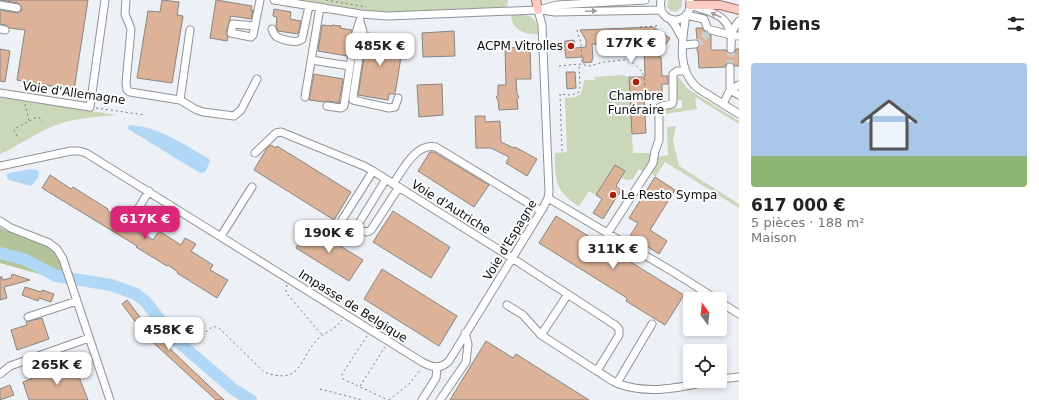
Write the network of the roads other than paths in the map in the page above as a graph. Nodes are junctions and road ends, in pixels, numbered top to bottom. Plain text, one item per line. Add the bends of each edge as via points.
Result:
1 (105, 0) edge
2 (126, 0) edge
3 (260, 0) edge
4 (274, 0) edge
5 (536, 0) edge
6 (645, 0) edge
7 (660, 0) edge
8 (690, 3) edge
9 (0, 5) edge
10 (308, 6) junction
11 (320, 7) junction
12 (17, 8) dead end
13 (538, 10) junction
14 (660, 10) junction
15 (739, 10) edge
16 (361, 14) junction
17 (686, 15) junction
18 (670, 19) junction
19 (739, 21) edge
20 (360, 22) junction
21 (255, 26) dead end
22 (272, 29) dead end
23 (190, 30) dead end
24 (736, 36) edge
25 (683, 41) junction
26 (695, 44) dead end
27 (731, 49) tunnel mouth
28 (311, 60) junction
29 (350, 66) junction
30 (730, 67) tunnel mouth
31 (685, 71) junction
32 (257, 79) dead end
33 (739, 85) edge
34 (739, 89) edge
35 (730, 90) junction
36 (0, 93) edge
37 (739, 95) edge
38 (305, 97) dead end
39 (398, 98) dead end
40 (180, 100) junction
41 (723, 104) junction
42 (327, 106) dead end
43 (739, 114) edge
44 (255, 153) dead end
45 (0, 166) edge
46 (375, 172) junction
47 (386, 179) junction
48 (396, 186) junction
49 (252, 187) dead end
50 (149, 191) junction
51 (548, 198) junction
52 (541, 211) junction
53 (342, 220) dead end
54 (0, 221) edge
55 (130, 222) dead end
56 (607, 234) junction
57 (221, 236) junction
58 (512, 258) junction
59 (705, 292) edge
60 (568, 294) junction
61 (77, 301) junction
62 (507, 305) dead end
63 (727, 306) edge
64 (739, 314) edge
65 (28, 317) dead end
66 (652, 324) dead end
67 (465, 333) junction
68 (541, 335) junction
69 (89, 338) junction
70 (436, 368) junction
71 (597, 371) junction
72 (0, 374) edge
73 (739, 377) edge
74 (727, 379) edge
75 (617, 383) junction
76 (683, 387) edge
77 (110, 400) edge
78 (422, 400) edge
79 (440, 400) edge

1 - 36 street, Voie d'Allemagne via 90,107
2 - 40 street via 125,14 131,29 127,90
3 - 21 street
4 - 10 street
5 - 13 main road
6 - 13 street via 557,5
7 - 14 street
8 - 15 main road via 720,5
8 - 17 street
24 -> 8 street via 722,18
9 - 12 street
10 - 11 street
10 - 22 street via 300,41 279,38
11 - 16 street
11 - 28 street
13 -> 14 street
13 - 16 street via 398,16
13 - 51 street, Voie d'Espagne via 542,30
14 - 18 street
16 - 20 street
17 - 18 street via 679,19
17 - 24 street via 704,19 709,28
17 - 25 street
18 - 25 street
19 - 24 street via 733,28
20 - 29 street
20 - 39 street via 363,31 353,100 390,108 394,107
23 - 40 street
24 - 27 street
25 - 26 street
25 - 31 street
28 - 29 street
28 - 38 street
29 - 42 street via 344,106
30 - 35 street
31 - 41 street via 694,85
31 - 56 street via 676,71 673,74 672,104 659,108 659,140 653,163
32 - 40 street via 241,110 234,116 203,112
33 - 35 street
34 - 35 street
35 - 37 street
35 - 41 street
41 - 43 street
44 - 46 street, Voie d'Autriche via 276,133 281,132
45 - 50 street, Impasse de Belgique via 63,152 79,151
46 - 47 street, Voie d'Autriche
46 - 53 street
47 - 48 street, Voie d'Autriche
47 - 48 street via 359,223 360,230 371,230
48 - 52 street via 415,153 431,146
48 - 58 street, Voie d'Autriche
49 - 57 street
50 - 55 street
50 - 57 street, Impasse de Belgique
51 - 52 street, Voie d'Espagne
51 - 56 street
52 - 58 street, Voie d'Espagne
54 - 61 street via 54,246 68,273
56 - 59 street
57 - 70 street, Impasse de Belgique via 425,364
58 - 60 street, Voie d'Autriche
58 - 67 street, Voie d'Espagne
60 - 68 street
60 - 71 street, Voie d'Autriche via 619,329 620,335
61 - 65 street
61 - 69 street
62 - 68 street via 523,315
63 - 64 street
66 - 75 street
67 - 70 street, Voie d'Espagne via 448,361
67 - 79 street via 468,344 466,362
68 - 71 street
69 - 72 street via 10,366
69 - 77 street
70 - 78 street via 436,378
71 - 75 street
73 - 74 street
75 - 76 street via 632,388 653,390

